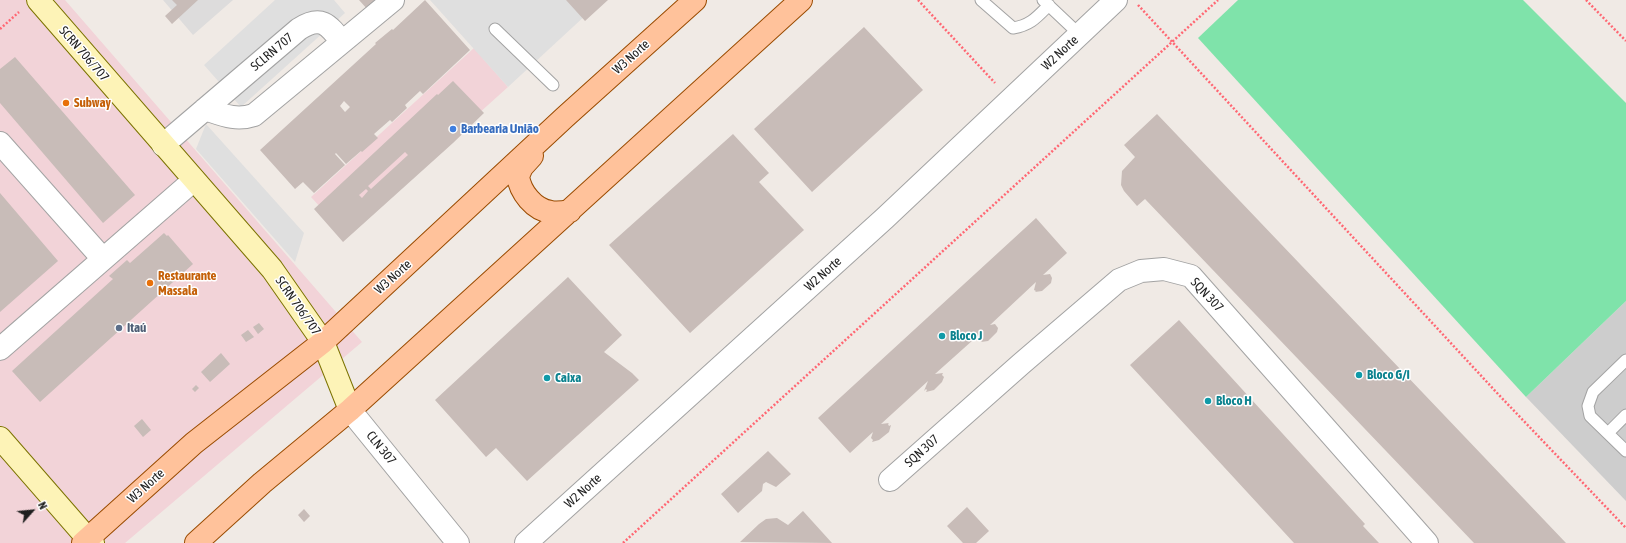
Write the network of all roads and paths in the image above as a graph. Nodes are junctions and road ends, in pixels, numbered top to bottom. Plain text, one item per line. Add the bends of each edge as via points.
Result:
1 (393, 0) edge
2 (695, 0) edge
3 (801, 0) edge
4 (918, 0) edge
5 (981, 0) edge
6 (1116, 0) edge
7 (1133, 0) edge
8 (1218, 0) edge
9 (1586, 0) edge
10 (1046, 3) edge
11 (30, 5) edge
12 (0, 29) edge
13 (494, 30) dead end
14 (1079, 34) junction
15 (1626, 41) edge
16 (342, 42) junction
17 (1172, 42) junction
18 (553, 85) dead end
19 (1011, 99) junction
20 (205, 109) junction
21 (565, 117) junction
22 (0, 143) edge
23 (163, 145) junction
24 (194, 180) junction
25 (570, 211) junction
26 (103, 259) junction
27 (323, 342) junction
28 (0, 349) edge
29 (1626, 360) edge
30 (350, 410) junction
31 (1626, 415) edge
32 (1608, 433) junction
33 (0, 438) edge
34 (1626, 451) edge
35 (890, 480) dead end
36 (1626, 528) edge
37 (88, 542) edge
38 (196, 543) edge
39 (458, 543) edge
40 (526, 543) edge
41 (623, 543) edge
42 (1427, 543) edge

1 - 16 street
2 - 21 main road, W3 Norte
3 - 25 main road
4 - 19 path
5 - 10 lane via 1013,28 1032,21
6 - 14 street, W2 Norte
7 - 17 path
8 - 17 path
9 - 15 path
10 - 14 lane
11 - 12 path
11 - 23 main road, SCRN 706/707
13 - 18 lane
14 - 19 street, W2 Norte
16 - 20 street via 254,115 234,118
16 - 20 street, SCLRN 707 via 329,25 309,23
17 - 36 path
17 - 41 path
19 - 40 street, W2 Norte via 879,223
20 - 23 street, SCLRN 707
21 - 25 main road via 522,167 518,176 522,191 531,202 549,212
21 - 27 main road, W3 Norte
22 - 26 street
23 - 24 main road, SCRN 706/707
24 - 26 street
24 - 27 main road, SCRN 706/707 via 272,269
25 - 30 main road
26 - 28 street
27 - 30 main road, CLN 307
27 - 37 main road, W3 Norte via 194,443
29 - 32 lane via 1593,392 1588,406 1590,416
30 - 38 main road via 262,483
30 - 39 street, CLN 307
31 - 32 lane
32 - 34 lane
33 - 37 main road
35 - 42 street, SQN 307 via 1119,280 1142,271 1164,269 1191,276

